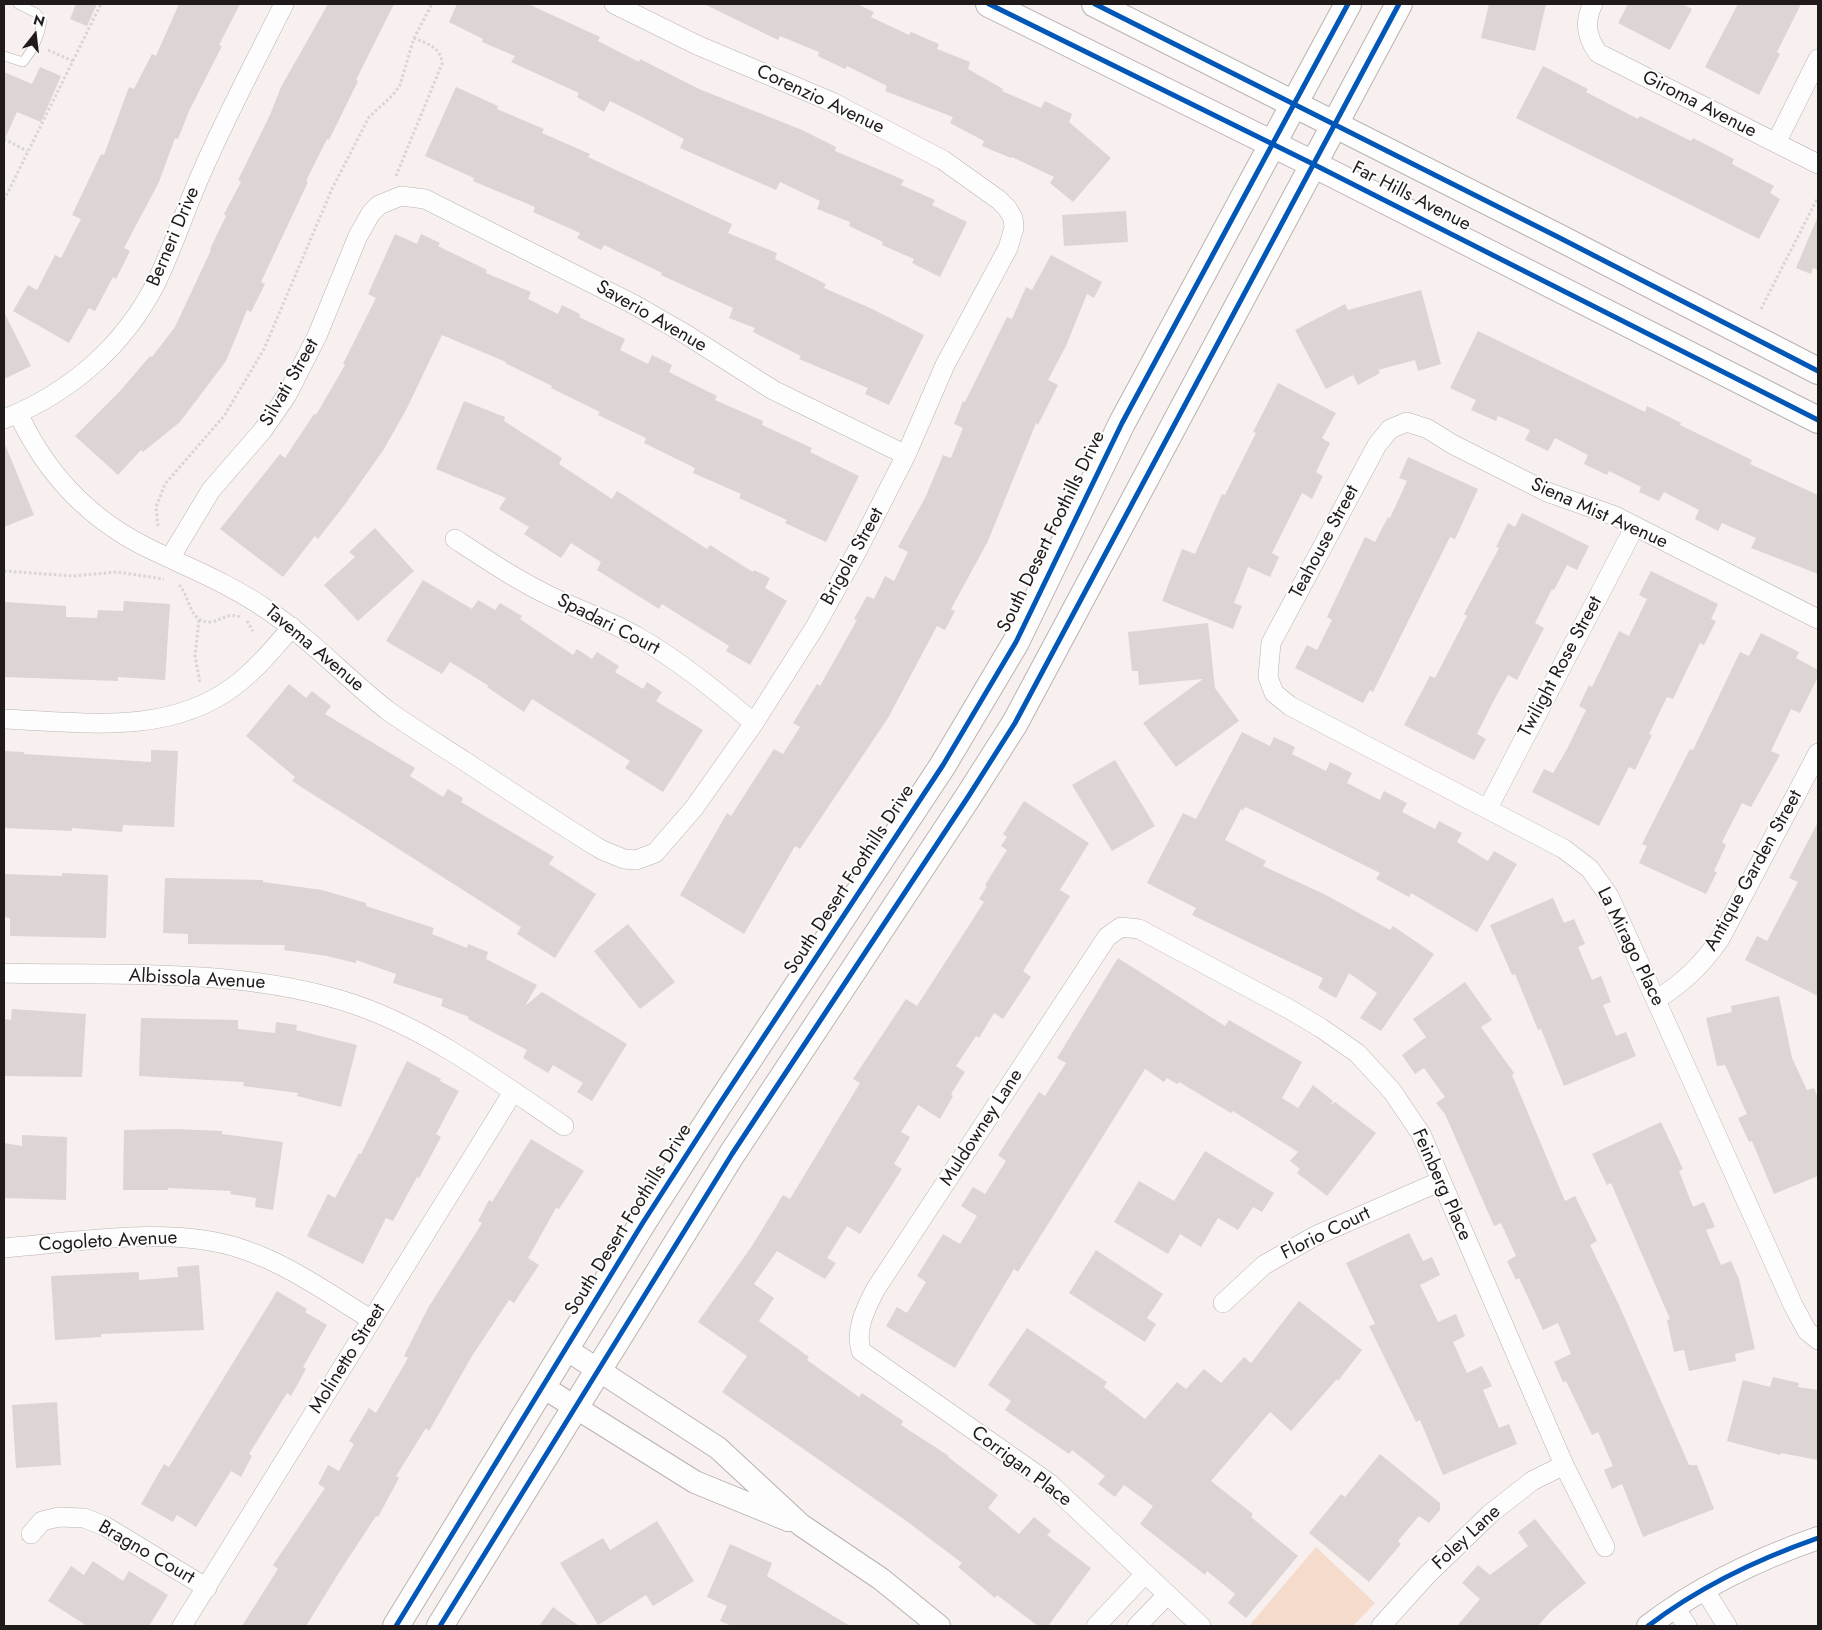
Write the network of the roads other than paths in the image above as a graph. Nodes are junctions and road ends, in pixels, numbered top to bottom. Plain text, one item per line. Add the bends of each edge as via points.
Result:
1 (18, 4) edge
2 (284, 4) edge
3 (614, 4) edge
4 (989, 4) edge
5 (1095, 4) edge
6 (1348, 4) edge
7 (1399, 4) edge
8 (1592, 4) edge
9 (4, 56) edge
10 (1818, 59) edge
11 (1282, 124) junction
12 (1776, 143) junction
13 (1324, 144) junction
14 (1818, 164) edge
15 (390, 199) joint
16 (1013, 218) joint
17 (1818, 371) edge
18 (11, 416) edge
19 (1818, 420) edge
20 (1407, 422) joint
21 (906, 455) junction
22 (1635, 526) junction
23 (455, 539) dead end
24 (170, 558) junction
25 (1818, 619) edge
26 (292, 627) junction
27 (1268, 677) joint
28 (4, 719) edge
29 (754, 723) junction
30 (1818, 753) edge
31 (1488, 808) junction
32 (636, 860) joint
33 (1121, 927) joint
34 (4, 973) edge
35 (1656, 1000) junction
36 (514, 1092) junction
37 (564, 1126) dead end
38 (1440, 1180) junction
39 (4, 1248) edge
40 (1223, 1303) dead end
41 (372, 1320) junction
42 (857, 1338) joint
43 (1818, 1340) edge
44 (566, 1349) junction
45 (598, 1369) junction
46 (543, 1387) junction
47 (574, 1406) junction
48 (1564, 1465) junction
49 (801, 1525) junction
50 (31, 1534) dead end
51 (1818, 1538) edge
52 (1605, 1547) dead end
53 (1145, 1574) junction
54 (207, 1588) junction
55 (1704, 1589) junction
56 (1167, 1595) junction
57 (1675, 1608) junction
58 (182, 1626) edge
59 (396, 1626) edge
60 (440, 1626) edge
61 (939, 1626) edge
62 (1096, 1626) edge
63 (1138, 1626) edge
64 (1201, 1626) edge
65 (1381, 1626) edge
66 (1648, 1626) edge
67 (1687, 1626) edge
68 (1727, 1626) edge

1 - 9 lane via 36,13 42,21 41,30 22,62
2 - 18 street, Berneri Drive via 214,145 157,281 138,314 84,373 50,397
3 - 16 street, Corenzio Avenue via 697,46 832,102 925,150 999,200
4 - 11 main road, Far Hills Avenue
5 - 11 main road, Far Hills Avenue
6 - 11 main road, South Desert Foothills Drive
7 - 13 main road
8 - 12 street, Giroma Avenue via 1587,18 1588,37 1598,52
10 - 12 street
11 - 13 main road, Far Hills Avenue
11 - 13 main road, Far Hills Avenue
11 - 44 main road, South Desert Foothills Drive via 1122,423 1011,650 943,765 718,1106
12 - 14 street, Giroma Avenue
13 - 17 main road, Far Hills Avenue
13 - 19 main road, Far Hills Avenue
13 - 45 main road via 1014,723 732,1154
15 - 21 street, Saverio Avenue via 400,196 425,199 643,309 773,390
15 - 24 street, Silvati Street via 379,205 364,224 317,336 287,395 263,430 206,498
16 - 21 street, Brigola Street via 1008,248 937,380
18 - 24 street, Tavema Avenue via 49,468 78,500 120,532
20 - 22 street, Siena Mist Avenue via 1428,429 1547,492
20 - 27 street, Teahouse Street via 1390,429 1366,466 1271,643
21 - 29 street, Brigola Street via 830,601
22 - 25 street, Siena Mist Avenue
22 - 31 street, Twilight Rose Street
23 - 29 street, Spadari Court via 527,584 619,626 660,650
24 - 26 street, Tavema Avenue via 237,590
26 - 28 street via 232,688 184,712 132,722
26 - 32 street, Tavema Avenue via 390,711 602,850
27 - 31 street, La Mirago Place via 1274,692 1290,706
29 - 32 street, Brigola Street via 664,846 656,853
30 - 35 street, Antique Garden Street via 1720,939 1684,982
31 - 35 street, La Mirago Place via 1564,849 1590,869 1609,896
33 - 38 street, Feinberg Place via 1139,929 1289,1009 1357,1053 1392,1091 1421,1134
33 - 42 street, Muldowney Lane via 1107,937 876,1290 865,1310
34 - 36 street, Albissola Avenue via 222,978 315,993 398,1023
35 - 43 street, La Mirago Place via 1793,1305 1808,1331
36 - 37 street, Albissola Avenue
36 - 41 street, Molinetto Street
38 - 40 street, Florio Court via 1315,1236 1264,1265
38 - 48 street, Feinberg Place
39 - 41 street, Cogoleto Avenue via 164,1235 206,1239 276,1263
41 - 54 street, Molinetto Street
42 - 53 street, Corrigan Place via 861,1352 1049,1484
44 - 45 street
44 - 46 main road, South Desert Foothills Drive
45 - 47 main road
45 - 49 street via 718,1448
46 - 47 street
46 - 59 main road, South Desert Foothills Drive
47 - 49 street via 696,1482
47 - 60 main road
48 - 52 street, Feinberg Place
48 - 65 street, Foley Lane via 1532,1481 1490,1514 1427,1575
49 - 61 street via 881,1579
50 - 54 street, Bragno Court via 42,1521 59,1517 84,1518 105,1526
51 - 55 street via 1739,1570
53 - 56 street, Corrigan Place
53 - 62 street
54 - 58 street, Molinetto Street
55 - 57 street
55 - 68 street
56 - 63 street
56 - 64 street, Corrigan Place
57 - 66 street
57 - 67 street

